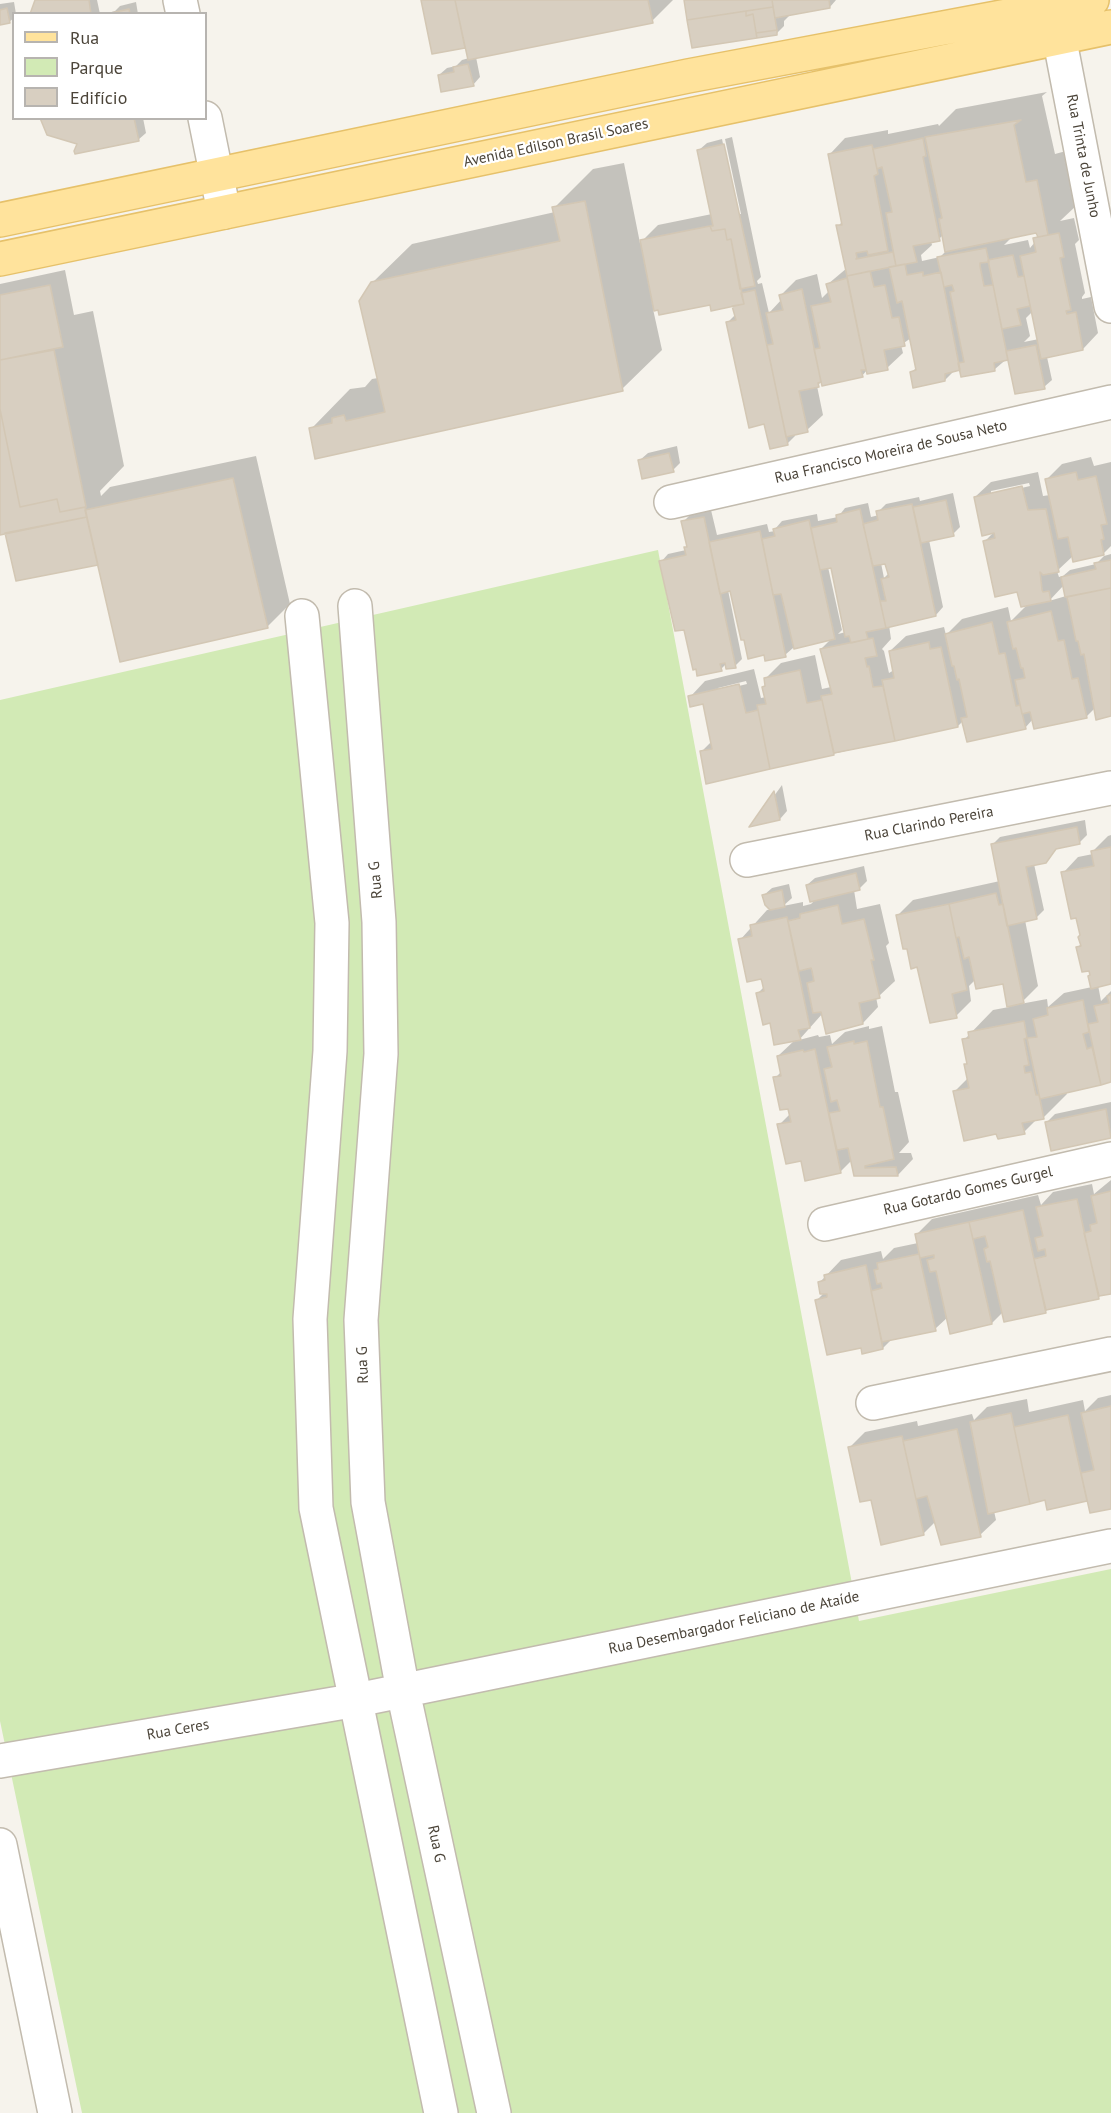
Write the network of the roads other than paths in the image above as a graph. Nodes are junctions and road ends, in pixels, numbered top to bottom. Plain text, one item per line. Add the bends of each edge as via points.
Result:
1 (1092, 0) edge
2 (1057, 22) junction
3 (1111, 27) edge
4 (205, 120) edge
5 (217, 175) junction
6 (224, 212) junction
7 (0, 220) edge
8 (0, 259) edge
9 (1111, 306) edge
10 (1111, 402) edge
11 (671, 502) dead end
12 (355, 606) dead end
13 (302, 616) dead end
14 (357, 647) junction
15 (306, 654) junction
16 (1111, 788) edge
17 (747, 860) dead end
18 (1111, 1159) edge
19 (825, 1224) dead end
20 (1111, 1354) edge
21 (873, 1403) dead end
22 (1111, 1546) edge
23 (403, 1690) junction
24 (357, 1700) junction
25 (0, 1761) edge
26 (0, 1845) edge
27 (55, 2113) edge
28 (441, 2113) edge
29 (494, 2113) edge

1 - 2 main road, Avenida Edilson Brasil Soares
2 - 3 main road, Avenida Edilson Brasil Soares
2 - 5 main road, Avenida Edilson Brasil Soares via 688,76
2 - 6 main road, Avenida Edilson Brasil Soares
2 - 9 street, Rua Trinta de Junho
4 - 5 street
5 - 6 street
5 - 7 main road, Avenida Edilson Brasil Soares
6 - 8 main road, Avenida Edilson Brasil Soares
10 - 11 street, Rua Francisco Moreira de Sousa Neto
12 - 14 street, Rua G
13 - 15 street
14 - 15 street
14 - 23 street, Rua G via 379,922 381,1053 362,1320 368,1502
15 - 24 street via 332,923 330,1051 310,1319 316,1508
16 - 17 street, Rua Clarindo Pereira
18 - 19 street, Rua Gotardo Gomes Gurgel
20 - 21 street
22 - 23 street, Rua Desembargador Feliciano de Ataíde
23 - 24 street, Rua Desembargador Feliciano de Ataíde
23 - 29 street, Rua G
24 - 25 street, Rua Ceres
24 - 28 street
26 - 27 street

